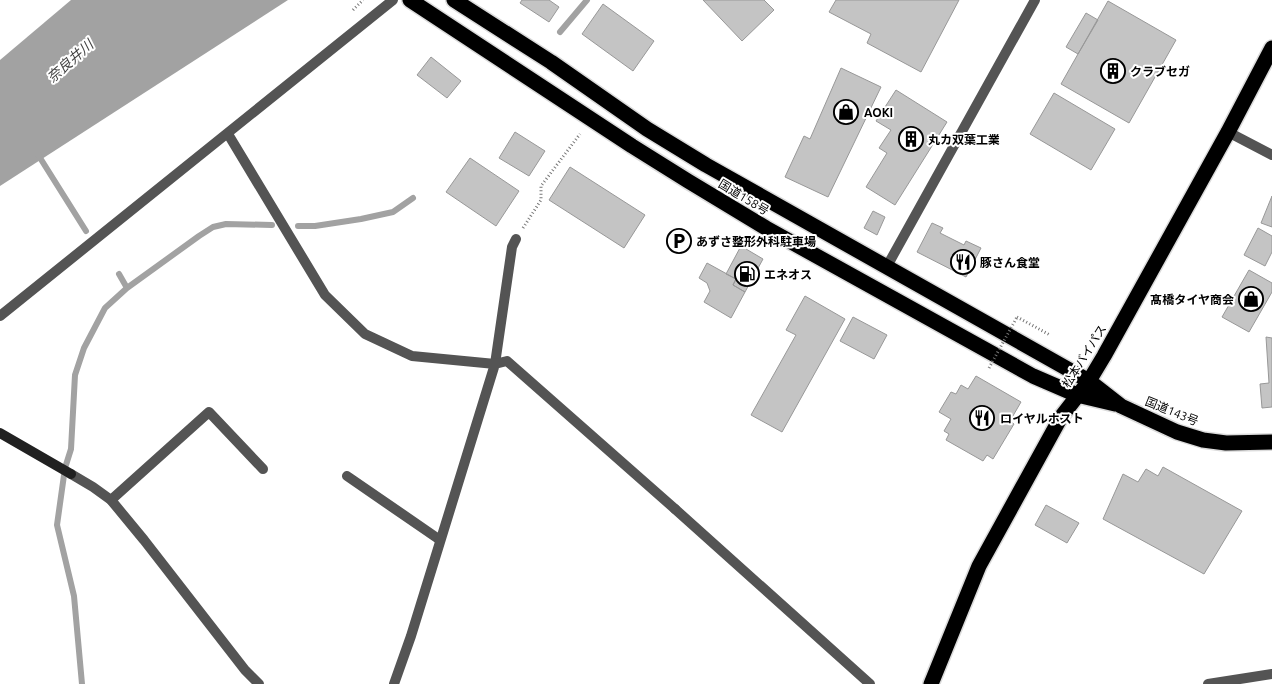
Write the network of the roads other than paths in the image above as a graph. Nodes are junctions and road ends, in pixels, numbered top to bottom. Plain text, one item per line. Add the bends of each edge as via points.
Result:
1 (393, 0) edge
2 (410, 0) edge
3 (454, 0) edge
4 (1035, 0) edge
5 (1272, 48) edge
6 (1228, 132) junction
7 (228, 134) junction
8 (1272, 155) edge
9 (516, 239) road end
10 (886, 268) junction
11 (0, 316) edge
12 (495, 364) junction
13 (1088, 381) junction
14 (1077, 395) junction
15 (1121, 406) junction
16 (0, 433) edge
17 (1272, 442) edge
18 (263, 469) dead end
19 (347, 476) dead end
20 (111, 500) junction
21 (440, 540) junction
22 (1272, 674) edge
23 (259, 684) edge
24 (394, 684) edge
25 (870, 684) edge
26 (932, 684) edge
27 (1208, 684) edge

1 - 7 street
2 - 14 highway, 国道158号 via 632,146 766,228 1033,376
3 - 10 highway, 国道158号 via 706,166
4 - 10 street
5 - 6 highway, 松本バイパス
6 - 8 street
6 - 13 highway, 松本バイパス
7 - 11 street
7 - 12 street via 325,295 365,334 412,356
9 - 12 street via 512,247
10 - 13 highway, 国道158号
12 - 21 street
12 - 25 street via 507,360
13 - 14 highway, 松本バイパス
13 - 15 highway, 国道143号
14 - 15 highway, 国道143号
14 - 26 highway, 松本バイパス via 1061,417 979,566
15 - 17 highway, 国道143号 via 1177,432 1203,440 1226,444
16 - 20 street
18 - 20 street via 209,412
19 - 21 street
20 - 23 street
21 - 24 street
22 - 27 street

